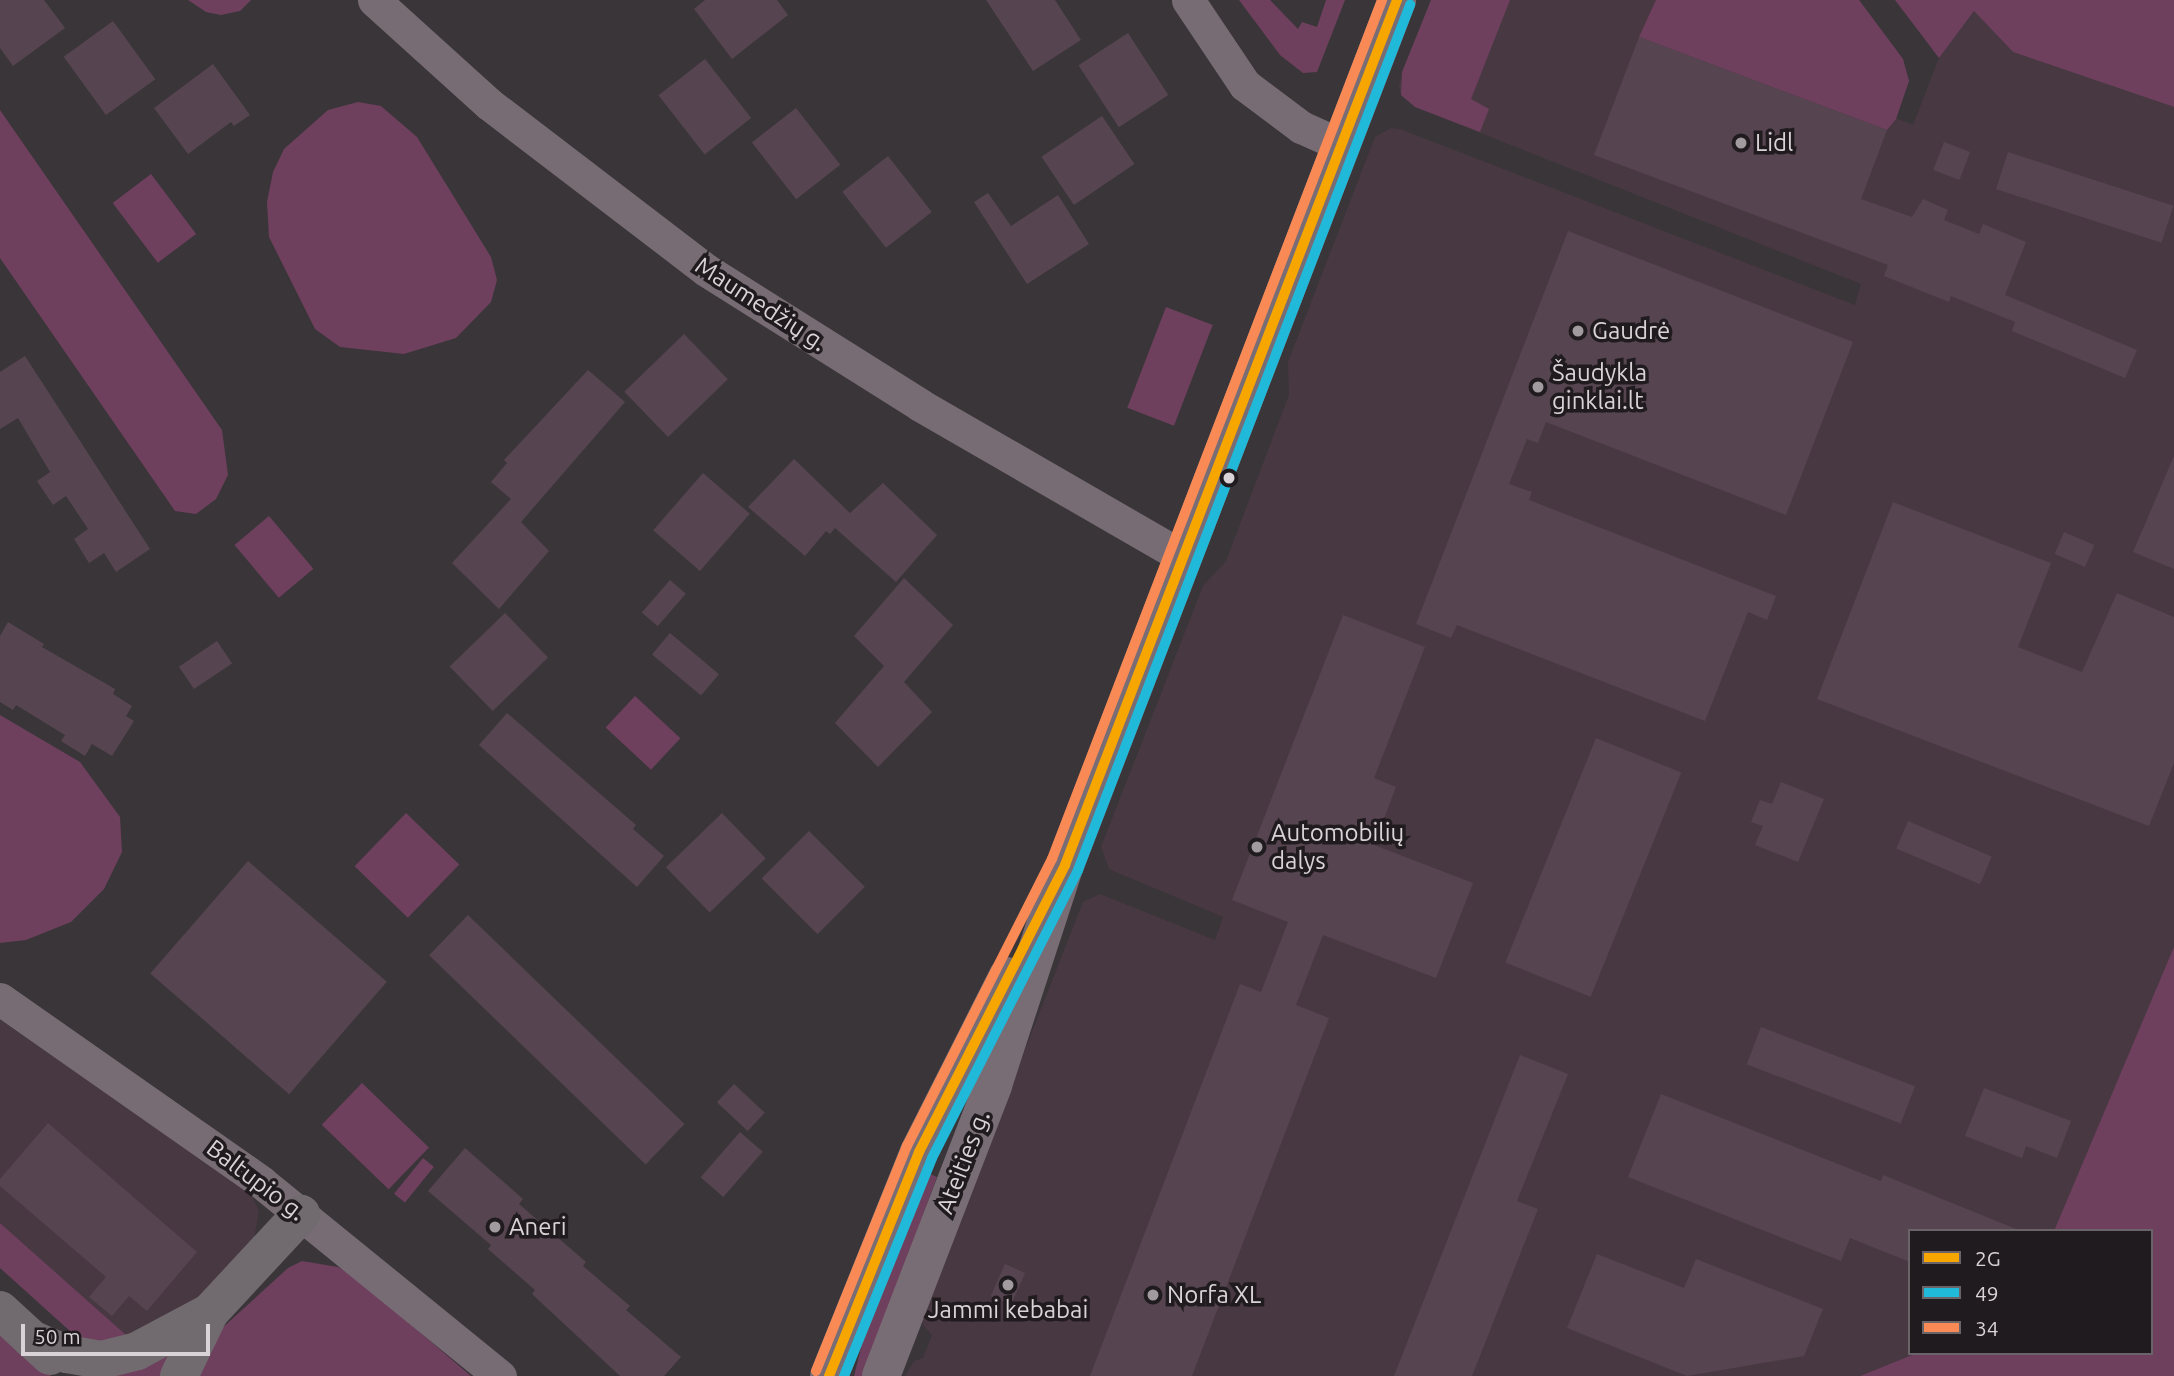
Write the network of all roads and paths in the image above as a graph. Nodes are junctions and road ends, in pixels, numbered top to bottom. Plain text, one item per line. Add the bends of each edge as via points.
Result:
1 (374, 0) edge
2 (1188, 0) edge
3 (1397, 0) edge
4 (1341, 145) junction
5 (1183, 557) junction
6 (1065, 865) junction
7 (0, 999) edge
8 (919, 1152) junction
9 (958, 1176) junction
10 (302, 1214) junction
11 (0, 1310) edge
12 (210, 1312) junction
13 (30, 1339) junction
14 (72, 1376) edge
15 (179, 1376) edge
16 (500, 1376) edge
17 (829, 1376) edge
18 (881, 1376) edge

1 - 5 street, Maumedžių g. via 489,104 706,270 990,447
2 - 4 street via 1245,85 1301,127
3 - 4 main road, Ateities g.
4 - 5 main road, Ateities g.
5 - 6 main road, Ateities g.
6 - 8 main road, Ateities g.
6 - 9 main road, Ateities g.
7 - 10 street, Baltupio g. via 172,1117
8 - 9 main road via 948,1165
8 - 17 main road, Ateities g.
9 - 18 main road, Ateities g.
10 - 12 highway
10 - 16 street, Baltupio g.
11 - 13 highway
12 - 13 highway via 137,1351 102,1360 67,1354
12 - 15 highway
13 - 14 highway

